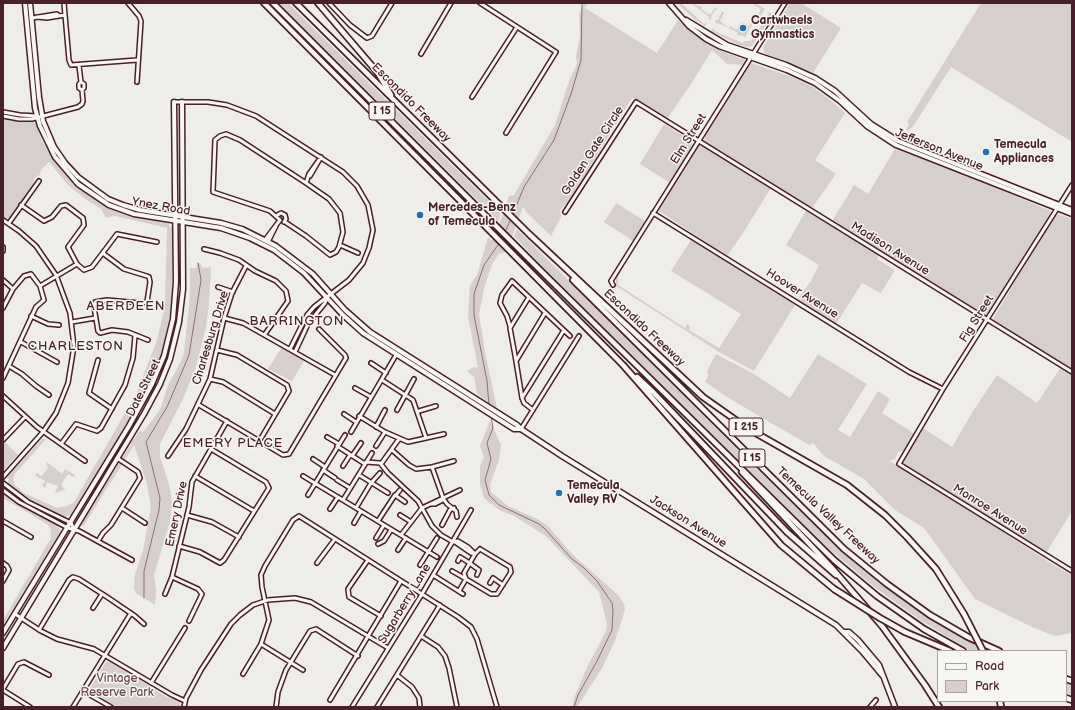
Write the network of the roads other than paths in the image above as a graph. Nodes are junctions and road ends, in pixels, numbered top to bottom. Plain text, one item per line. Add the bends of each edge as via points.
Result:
1 (26, 3) edge
2 (30, 3) edge
3 (64, 3) edge
4 (129, 3) edge
5 (264, 3) edge
6 (273, 3) edge
7 (296, 3) edge
8 (318, 3) edge
9 (329, 3) edge
10 (392, 3) edge
11 (451, 3) edge
12 (481, 3) edge
13 (670, 3) edge
14 (785, 3) edge
15 (65, 15) junction
16 (32, 18) junction
17 (685, 20) junction
18 (517, 26) junction
19 (421, 54) dead end
20 (753, 54) junction
21 (751, 58) junction
22 (137, 60) junction
23 (79, 66) junction
24 (137, 82) dead end
25 (815, 83) junction
26 (835, 91) junction
27 (472, 97) dead end
28 (394, 100) junction
29 (174, 102) joint
30 (182, 102) junction
31 (3, 112) edge
32 (3, 116) edge
33 (40, 116) junction
34 (506, 133) dead end
35 (698, 141) junction
36 (321, 158) junction
37 (957, 169) junction
38 (981, 173) junction
39 (39, 181) dead end
40 (306, 183) junction
41 (1072, 185) edge
42 (21, 205) junction
43 (1058, 207) junction
44 (1072, 210) edge
45 (566, 212) dead end
46 (653, 213) junction
47 (1072, 214) edge
48 (176, 215) junction
49 (183, 216) junction
50 (276, 216) junction
51 (3, 220) edge
52 (176, 220) junction
53 (280, 220) junction
54 (183, 221) junction
55 (285, 222) junction
56 (9, 223) junction
57 (529, 234) junction
58 (243, 235) junction
59 (267, 241) junction
60 (157, 242) dead end
61 (340, 245) junction
62 (3, 247) edge
63 (204, 249) dead end
64 (3, 252) edge
65 (104, 254) junction
66 (358, 254) dead end
67 (77, 264) junction
68 (246, 266) junction
69 (56, 275) junction
70 (3, 280) edge
71 (612, 285) dead end
72 (40, 286) junction
73 (218, 287) dead end
74 (13, 289) junction
75 (233, 292) junction
76 (332, 295) junction
77 (529, 297) junction
78 (327, 298) junction
79 (3, 308) edge
80 (545, 313) junction
81 (31, 316) junction
82 (95, 318) junction
83 (224, 318) junction
84 (987, 320) junction
85 (72, 322) junction
86 (59, 325) dead end
87 (510, 326) junction
88 (319, 329) dead end
89 (564, 330) junction
90 (265, 334) junction
91 (135, 336) junction
92 (570, 336) dead end
93 (580, 336) dead end
94 (148, 340) dead end
95 (379, 341) junction
96 (21, 342) junction
97 (290, 349) junction
98 (217, 350) junction
99 (295, 352) junction
100 (396, 355) junction
101 (98, 360) dead end
102 (516, 361) junction
103 (57, 362) dead end
104 (371, 364) dead end
105 (623, 365) junction
106 (9, 366) junction
107 (419, 366) junction
108 (1072, 372) edge
109 (386, 373) junction
110 (335, 375) junction
111 (3, 378) edge
112 (210, 379) junction
113 (414, 379) dead end
114 (382, 380) junction
115 (355, 388) dead end
116 (943, 389) junction
117 (405, 394) junction
118 (49, 395) dead end
119 (3, 396) edge
120 (371, 397) junction
121 (522, 398) junction
122 (199, 405) junction
123 (436, 406) dead end
124 (112, 409) junction
125 (385, 410) dead end
126 (396, 410) dead end
127 (533, 410) junction
128 (419, 411) junction
129 (275, 414) junction
130 (344, 414) dead end
131 (359, 416) junction
132 (25, 417) junction
133 (227, 421) junction
134 (356, 422) junction
135 (376, 426) junction
136 (521, 429) junction
137 (43, 432) junction
138 (351, 432) dead end
139 (385, 432) junction
140 (444, 434) dead end
141 (345, 435) dead end
142 (327, 437) dead end
143 (426, 438) junction
144 (399, 439) junction
145 (3, 440) edge
146 (260, 440) junction
147 (360, 443) dead end
148 (716, 443) junction
149 (61, 444) junction
150 (338, 445) junction
151 (376, 446) dead end
152 (211, 449) junction
153 (393, 451) junction
154 (372, 453) dead end
155 (351, 455) junction
156 (168, 456) dead end
157 (117, 458) junction
158 (313, 459) dead end
159 (85, 461) dead end
160 (454, 461) dead end
161 (365, 463) junction
162 (381, 463) junction
163 (899, 464) joint
164 (343, 466) dead end
165 (432, 467) junction
166 (324, 469) junction
167 (380, 472) dead end
168 (359, 475) junction
169 (195, 476) junction
170 (303, 476) dead end
171 (3, 477) edge
172 (3, 483) edge
173 (315, 483) junction
174 (371, 483) junction
175 (350, 488) junction
176 (3, 490) edge
177 (400, 490) dead end
178 (460, 490) dead end
179 (388, 493) dead end
180 (396, 495) junction
181 (308, 496) dead end
182 (338, 497) junction
183 (444, 499) junction
184 (343, 500) junction
185 (405, 502) dead end
186 (122, 508) junction
187 (356, 508) junction
188 (422, 508) junction
189 (454, 508) junction
190 (330, 509) dead end
191 (471, 510) dead end
192 (254, 511) junction
193 (361, 511) junction
194 (188, 515) junction
195 (400, 515) dead end
196 (457, 517) dead end
197 (3, 521) edge
198 (378, 521) junction
199 (411, 522) junction
200 (71, 523) junction
201 (145, 523) dead end
202 (354, 523) dead end
203 (384, 525) junction
204 (442, 526) dead end
205 (68, 528) junction
206 (74, 529) junction
207 (391, 530) junction
208 (401, 535) junction
209 (31, 537) dead end
210 (239, 537) junction
211 (376, 538) dead end
212 (406, 538) junction
213 (437, 538) dead end
214 (335, 539) junction
215 (98, 541) junction
216 (454, 542) junction
217 (378, 544) dead end
218 (179, 546) junction
219 (398, 550) dead end
220 (428, 552) junction
221 (475, 554) junction
222 (437, 557) dead end
223 (132, 560) dead end
224 (368, 560) junction
225 (458, 561) dead end
226 (317, 563) dead end
227 (3, 564) edge
228 (470, 564) junction
229 (420, 565) dead end
230 (482, 566) dead end
231 (479, 570) junction
232 (1072, 570) edge
233 (452, 571) dead end
234 (495, 574) dead end
235 (433, 575) junction
236 (477, 575) dead end
237 (172, 577) junction
238 (466, 578) junction
239 (493, 578) junction
240 (3, 581) edge
241 (401, 581) junction
242 (490, 583) dead end
243 (503, 585) junction
244 (848, 585) junction
245 (459, 591) junction
246 (102, 594) junction
247 (165, 594) dead end
248 (422, 594) junction
249 (463, 594) dead end
250 (265, 601) junction
251 (440, 605) junction
252 (93, 608) dead end
253 (131, 613) junction
254 (15, 614) junction
255 (381, 616) junction
256 (22, 618) junction
257 (189, 621) dead end
258 (144, 624) dead end
259 (185, 628) dead end
260 (39, 630) junction
261 (845, 632) junction
262 (3, 633) edge
263 (369, 636) junction
264 (421, 636) junction
265 (855, 643) junction
266 (261, 644) junction
267 (3, 648) edge
268 (388, 648) junction
269 (948, 650) edge
270 (961, 650) edge
271 (982, 650) edge
272 (997, 650) edge
273 (105, 655) junction
274 (358, 656) junction
275 (290, 663) junction
276 (878, 663) junction
277 (303, 670) dead end
278 (243, 674) dead end
279 (49, 675) dead end
280 (882, 675) junction
281 (397, 676) junction
282 (151, 682) junction
283 (3, 690) edge
284 (83, 691) junction
285 (330, 700) dead end
286 (876, 700) dead end
287 (186, 701) junction
288 (30, 707) edge
289 (73, 707) edge
290 (111, 707) edge
291 (184, 707) edge
292 (276, 707) edge
293 (353, 707) edge
294 (378, 707) edge
295 (420, 707) edge
296 (457, 707) edge
297 (497, 707) edge
298 (870, 707) edge
299 (895, 707) edge
300 (939, 707) edge

1 - 16 main road via 29,16
1 - 33 main road, Ynez Road
2 - 16 main road, Ynez Road
3 - 15 street
4 - 22 street via 141,21
5 - 105 highway
6 - 148 highway, I 15
7 - 28 highway, Escondido Freeway / I 15
8 - 28 highway via 378,73
9 - 10 street via 367,38 372,36
11 - 19 street
12 - 18 street
13 - 17 main road, Jefferson Avenue
14 - 20 street, Elm Street
15 - 16 street
15 - 23 street via 69,63
16 - 33 main road, Ynez Road
17 - 20 main road, Jefferson Avenue via 727,44
17 - 21 main road, Jefferson Avenue via 706,39
18 - 27 street
18 - 34 street via 556,52
20 - 21 street, Elm Street
20 - 26 main road, Jefferson Avenue via 805,72
21 - 25 main road, Jefferson Avenue
21 - 35 street, Elm Street
22 - 23 street
22 - 24 street
23 - 33 street via 79,88 82,90 83,100 78,107
25 - 26 main road
25 - 37 main road, Jefferson Avenue via 882,137
26 - 38 main road, Jefferson Avenue via 871,124 890,137
28 - 57 highway, Escondido Freeway / I 15
29 - 30 street
29 - 48 main road, Date Street
30 - 36 street via 217,103 246,111
30 - 49 main road, Date Street
31 - 33 street
32 - 33 street via 26,119
33 - 48 main road, Ynez Road via 65,163 92,188 123,205
33 - 52 main road, Ynez Road via 44,137 55,157 68,174 88,192 110,205 134,214
35 - 45 street, Golden Gate Circle via 636,102
35 - 46 street, Elm Street
35 - 84 street, Madison Avenue
36 - 40 street
36 - 76 street via 343,172 357,186 368,205 373,230 363,263
37 - 38 main road
37 - 43 main road, Jefferson Avenue
38 - 43 main road, Jefferson Avenue
39 - 42 street
40 - 50 street via 240,140 226,134 215,140 213,192 270,211
40 - 61 street via 336,206 342,221
41 - 43 street, Fig Street
42 - 56 street
42 - 67 street via 44,221 66,205 83,218 84,225 68,247
43 - 44 main road, Jefferson Avenue
43 - 47 main road, Jefferson Avenue
43 - 84 street, Fig Street
46 - 71 street, Elm Street via 611,281
46 - 116 street, Hoover Avenue via 909,372
48 - 49 main road, Ynez Road
48 - 52 main road, Date Street
49 - 54 main road, Date Street
49 - 59 main road, Ynez Road via 232,226
50 - 53 street
50 - 55 street via 281,213 285,215
51 - 56 street
52 - 54 main road, Ynez Road
52 - 200 main road, Date Street via 174,307 164,356 142,402
53 - 55 street
53 - 59 street
54 - 58 main road, Ynez Road via 215,226
54 - 157 main road, Date Street via 183,295 174,347 160,384
55 - 61 street via 330,255 336,252
56 - 69 street via 36,246
57 - 271 highway, Escondido Freeway / I 215, bridge via 703,397 747,428 841,481 874,505 907,536 936,569
57 - 272 highway, Temecula Valley Freeway / I 15 via 844,549 930,615
58 - 59 main road
58 - 78 main road, Ynez Road via 285,258
59 - 76 main road, Ynez Road via 300,263
60 - 65 street via 117,234
61 - 66 street
62 - 64 street
63 - 68 street via 239,260
65 - 67 street via 92,267 84,270
65 - 82 street via 124,269 149,277 148,300 140,304 107,300 95,302
67 - 69 street
68 - 75 street, Charlesburg Drive
68 - 90 street via 276,281 286,291 288,301
69 - 72 street
69 - 85 street
70 - 74 street
72 - 74 street via 31,274 28,274
72 - 81 street via 44,300
73 - 75 street
74 - 79 street
75 - 83 street, Charlesburg Drive
76 - 78 street
76 - 95 main road, Ynez Road
77 - 80 street
77 - 87 street
77 - 87 street via 512,281 500,303
78 - 95 main road, Ynez Road via 348,320
78 - 97 street via 321,300 307,315
78 - 99 street via 308,324
80 - 89 street
80 - 102 street
81 - 86 street via 48,324
81 - 96 street
82 - 85 street
82 - 91 street via 100,333 112,330 128,332
83 - 90 street via 243,323
83 - 98 street, Charlesburg Drive
84 - 108 street, Madison Avenue
84 - 116 street, Fig Street
85 - 137 street via 74,346 68,383 56,413
87 - 102 street
88 - 110 street via 345,355 345,361
89 - 92 street
89 - 121 street
90 - 97 street
91 - 94 street
91 - 124 street via 125,385
93 - 127 street
95 - 100 main road, Jackson Avenue
95 - 107 main road, Jackson Avenue
96 - 103 street
96 - 106 street
97 - 99 street
98 - 112 street, Charlesburg Drive
98 - 129 street via 237,354 287,385 289,391
99 - 110 street
100 - 107 main road, Jackson Avenue
100 - 109 street
101 - 124 street via 88,393
102 - 121 street
104 - 109 street
105 - 244 highway via 653,392 787,532
105 - 269 highway, bridge via 782,545 834,589 905,632
106 - 111 street
106 - 118 street
107 - 136 main road, Jackson Avenue via 498,415 514,429
109 - 114 street
110 - 146 street via 289,454 283,455
112 - 122 street, Charlesburg Drive
112 - 129 street via 223,382
113 - 117 street
114 - 117 street
114 - 120 street
115 - 120 street
116 - 163 street, Fig Street
117 - 126 street
117 - 128 street via 413,400
119 - 132 street
120 - 131 street
121 - 127 street
122 - 133 street
122 - 156 street, Charlesburg Drive
123 - 128 street
124 - 149 street via 99,430 76,424
125 - 135 street
127 - 136 street
128 - 143 street
129 - 146 street
130 - 134 street
131 - 134 street
131 - 135 street
132 - 137 street
132 - 145 street
133 - 146 street
133 - 152 street, Emery Drive
134 - 138 street
135 - 139 street
136 - 261 main road, Jackson Avenue
137 - 149 street
137 - 171 street
139 - 144 street
139 - 151 street
140 - 143 street
141 - 150 street
142 - 150 street
143 - 144 street via 408,442
144 - 153 street
147 - 155 street
148 - 244 highway
148 - 270 highway, Temecula Valley Freeway / I 15 via 834,560 877,596 924,629
149 - 159 street
150 - 155 street
150 - 166 street
152 - 169 street, Emery Drive
152 - 192 street via 266,482 269,488
153 - 162 street
153 - 165 street via 416,469
154 - 161 street
155 - 161 street
155 - 164 street
157 - 186 street via 140,474
157 - 206 main road, Date Street
158 - 166 street
160 - 165 street
161 - 162 street
161 - 168 street
162 - 188 street
163 - 232 street, Monroe Avenue
165 - 183 street
166 - 173 street
166 - 175 street
167 - 174 street
168 - 174 street
168 - 175 street
169 - 192 street
169 - 194 street, Emery Drive
170 - 173 street
172 - 200 street via 28,502
173 - 181 street
173 - 182 street
174 - 179 street
174 - 187 street
175 - 184 street
176 - 205 street via 19,502
177 - 180 street
178 - 183 street
180 - 185 street
180 - 198 street
182 - 184 street
182 - 190 street
183 - 188 street
183 - 189 street
184 - 187 street
186 - 201 street
186 - 215 street
187 - 193 street
188 - 199 street
188 - 216 street via 432,526
189 - 196 street
189 - 204 street via 450,510
191 - 216 street, Sugarberry Lane
192 - 210 street
193 - 198 street
193 - 202 street
194 - 210 street via 212,522
194 - 218 street, Emery Drive
195 - 199 street
197 - 209 street
198 - 203 street
199 - 208 street
200 - 205 main road, Date Street
200 - 206 street
203 - 207 street
203 - 211 street
205 - 206 street
205 - 254 main road, Date Street
206 - 215 street
206 - 256 main road, Date Street
207 - 208 street
207 - 217 street via 384,541
208 - 212 street
210 - 218 street via 220,563 200,552
212 - 219 street
212 - 220 street
213 - 220 street
214 - 224 street
214 - 226 street
214 - 250 street via 300,516 293,520 261,575
215 - 223 street
216 - 221 street
216 - 235 street, Sugarberry Lane
218 - 237 street, Emery Drive
220 - 222 street
220 - 229 street
221 - 228 street
221 - 243 street via 480,549 510,567 511,572
224 - 241 street
224 - 255 street via 348,589 349,598
225 - 228 street via 460,557
227 - 240 street via 9,570
228 - 231 street
228 - 238 street via 464,573
230 - 231 street
231 - 236 street
233 - 238 street
234 - 239 street
235 - 245 street
235 - 248 street, Sugarberry Lane
237 - 247 street, Emery Drive
237 - 257 street via 198,589 202,594
238 - 243 street via 491,594 497,594
238 - 245 street
239 - 242 street
239 - 243 street
241 - 248 street
241 - 255 street
244 - 300 highway via 887,632
245 - 249 street
246 - 252 street
246 - 253 street
246 - 260 street via 73,577
248 - 251 street
248 - 268 street, Sugarberry Lane
250 - 263 street via 295,598 312,602
250 - 266 street via 269,620
250 - 287 street via 249,608 231,624 201,670
251 - 264 street
251 - 297 street via 471,627
253 - 258 street
253 - 273 street
254 - 256 street
254 - 262 main road, Date Street
255 - 263 street
256 - 260 street
256 - 267 main road, Date Street
259 - 282 street
260 - 273 street
261 - 265 main road, Jackson Avenue
261 - 276 main road, Jackson Avenue via 849,632 858,640
263 - 268 street
263 - 274 street
264 - 281 street
264 - 296 street via 438,647 445,656 450,668
265 - 276 main road via 860,644
265 - 280 main road, Jackson Avenue
266 - 275 street
266 - 278 street
268 - 293 street, Sugarberry Lane
273 - 282 street
273 - 284 street
274 - 275 street via 316,629 310,631
274 - 285 street
275 - 277 street
275 - 292 street via 278,692
276 - 280 main road, Jackson Avenue
279 - 283 street via 24,662 18,664
280 - 299 main road, Jackson Avenue
281 - 294 street
281 - 295 street via 412,687 419,698
282 - 287 street
283 - 288 street
284 - 289 street
284 - 290 street
286 - 298 street
287 - 291 street

